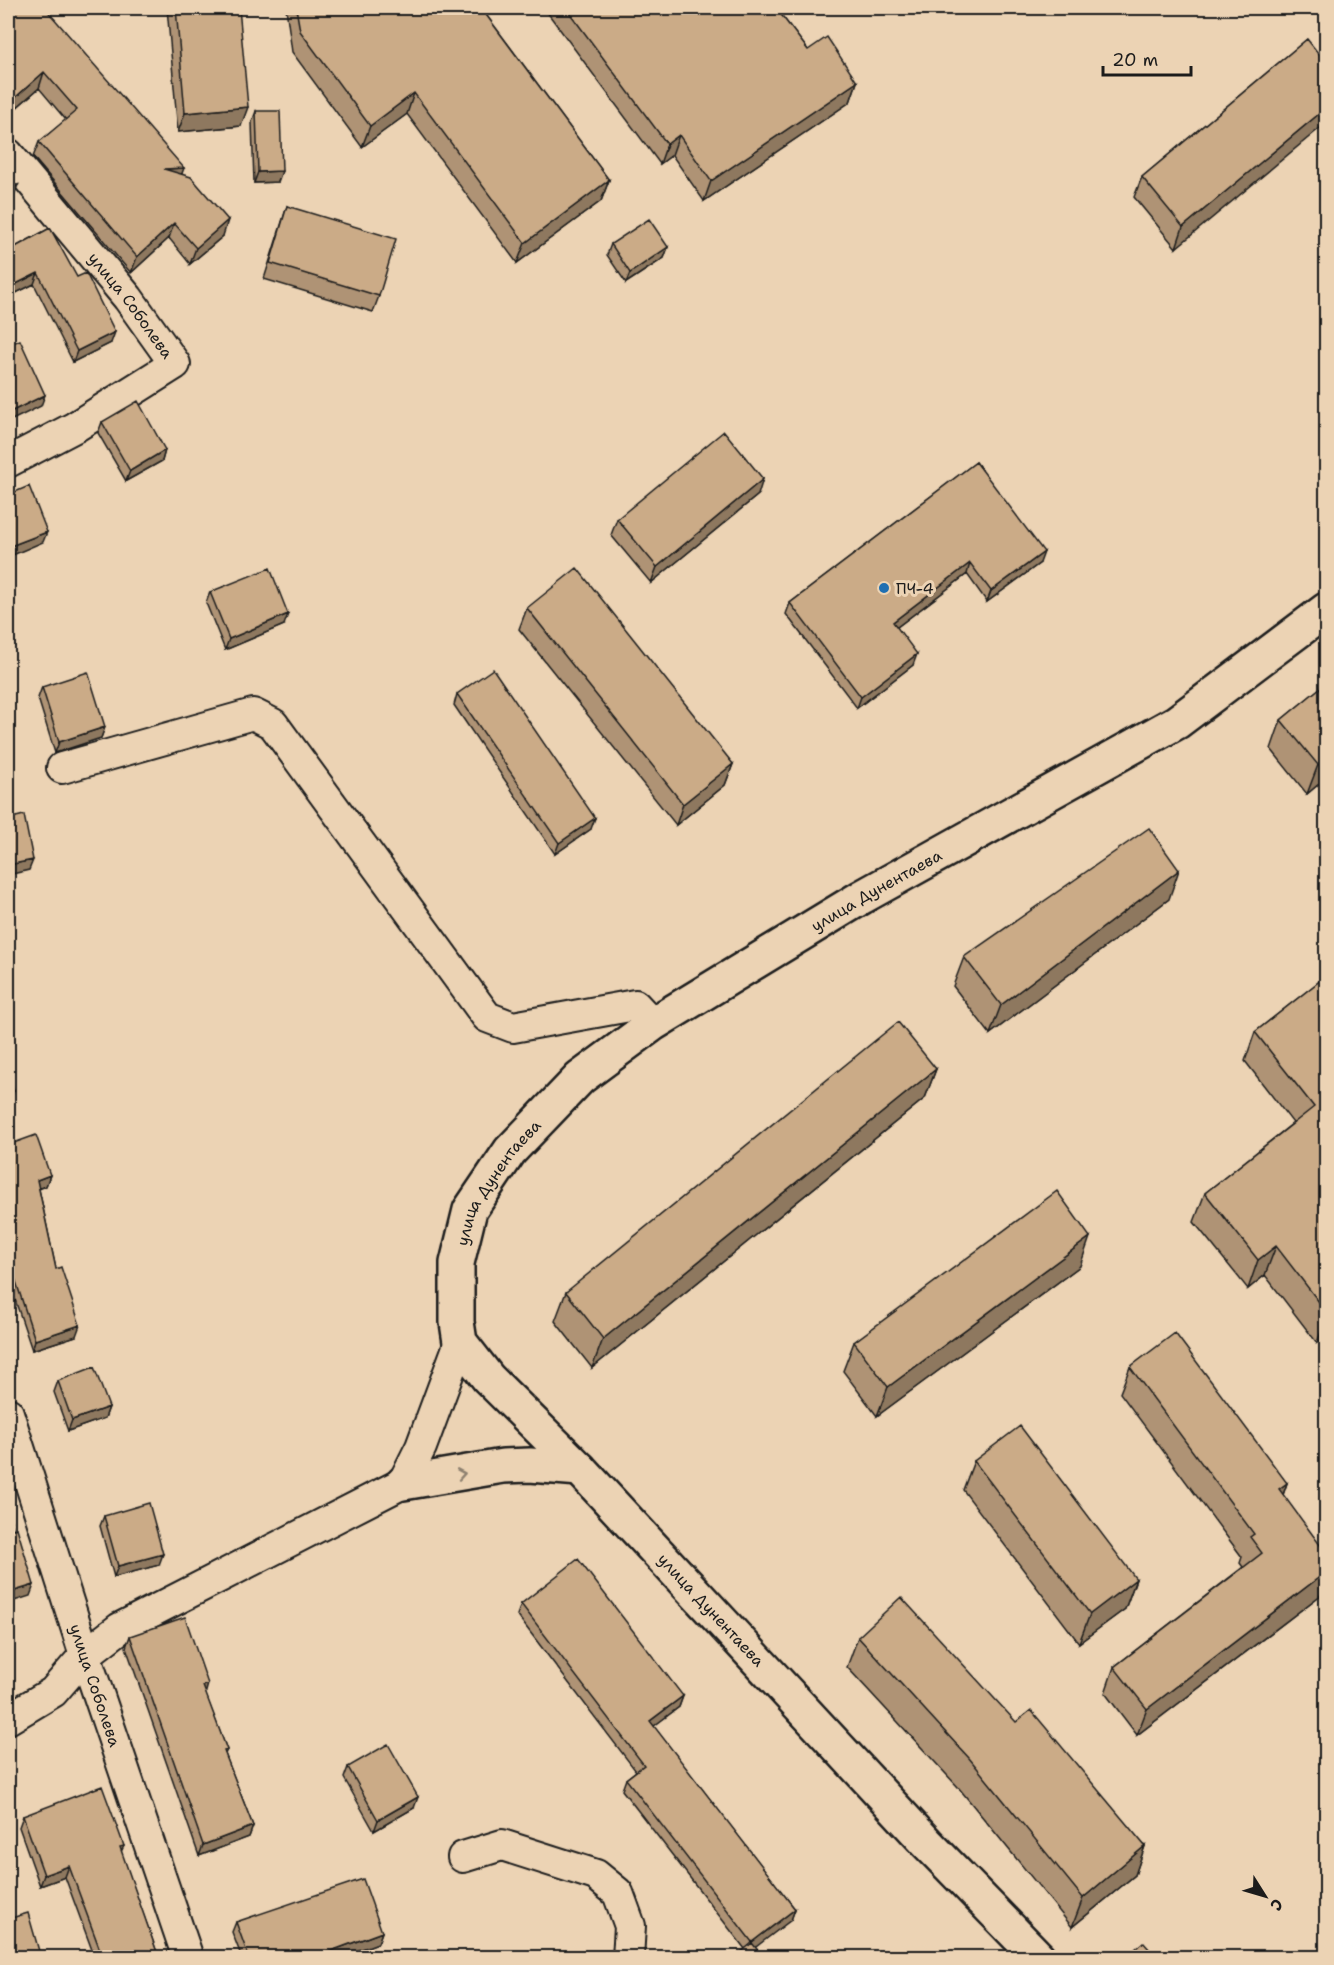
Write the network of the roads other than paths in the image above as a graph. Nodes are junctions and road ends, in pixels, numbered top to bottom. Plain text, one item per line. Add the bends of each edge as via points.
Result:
1 (8, 154) edge
2 (8, 462) edge
3 (1326, 610) edge
4 (62, 768) dead end
5 (653, 1024) junction
6 (460, 1342) junction
7 (8, 1413) edge
8 (580, 1469) junction
9 (403, 1483) junction
10 (85, 1655) junction
11 (8, 1719) edge
12 (463, 1857) dead end
13 (188, 1958) edge
14 (628, 1958) edge
15 (1038, 1958) edge

1 - 2 street, улица Соболева via 128,298 175,364 75,427
3 - 5 street, улица Дунентаева via 1177,722 862,897
4 - 5 street via 253,714 273,724 487,1017 513,1027 635,1005
5 - 6 street, улица Дунентаева via 580,1078 510,1151 470,1210 457,1263
6 - 8 street, улица Дунентаева via 488,1378
6 - 9 street via 421,1447
7 - 10 street, улица Соболева
9 -> 8 street via 503,1466
8 - 15 street, улица Дунентаева
9 - 10 street via 120,1628
10 - 11 street via 53,1692
10 - 13 street, улица Соболева
12 - 14 street via 502,1845 596,1875 618,1893 630,1926

